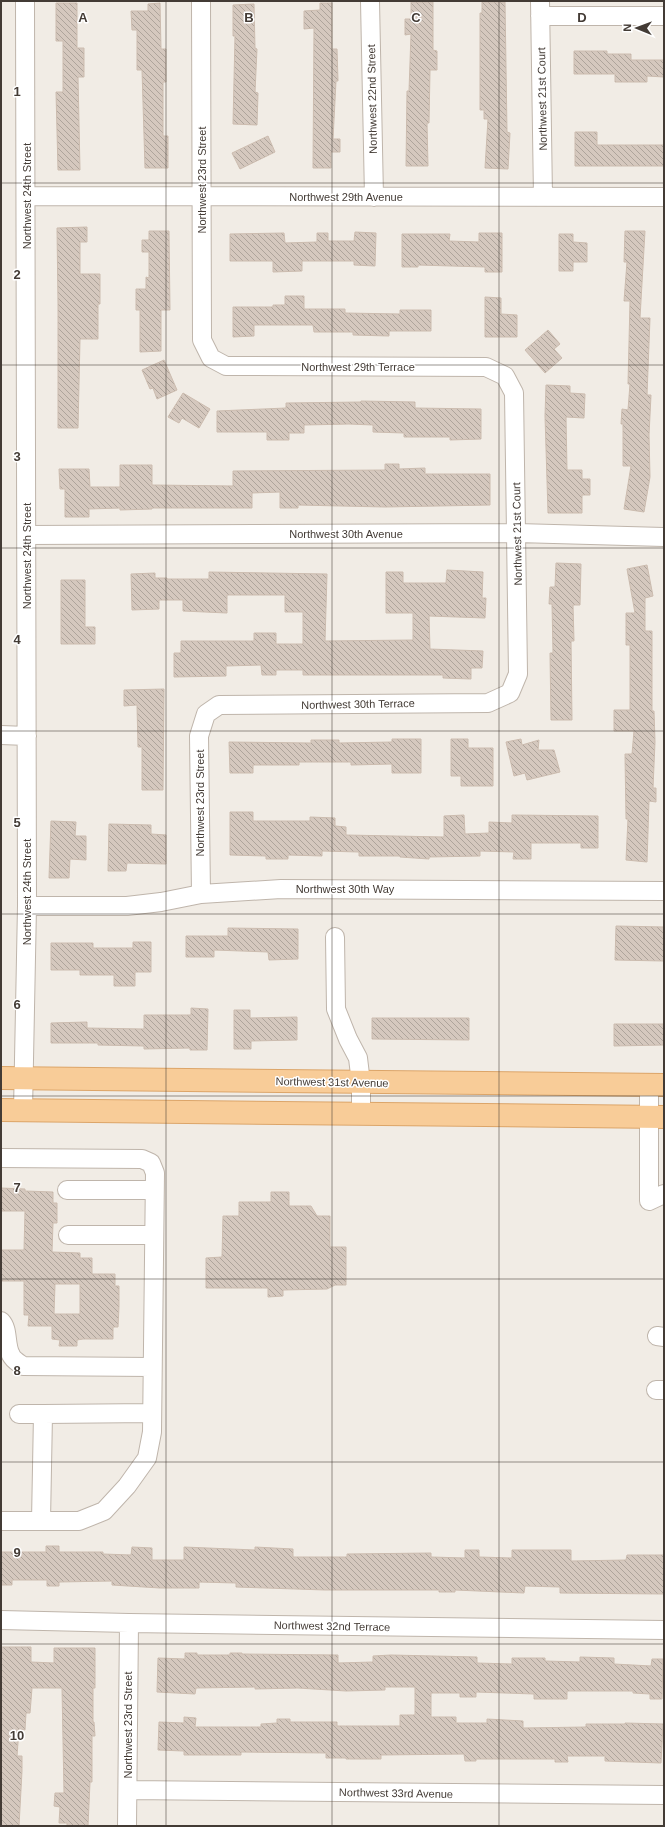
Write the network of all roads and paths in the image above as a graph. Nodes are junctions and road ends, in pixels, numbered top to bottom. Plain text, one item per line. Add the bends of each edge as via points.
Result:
1 (26, 1) edge
2 (201, 1) edge
3 (370, 1) edge
4 (540, 8) edge
5 (664, 16) edge
6 (27, 196) junction
7 (202, 196) junction
8 (374, 197) junction
9 (543, 197) junction
10 (664, 197) edge
11 (211, 358) joint
12 (505, 376) joint
13 (517, 533) junction
14 (28, 535) junction
15 (664, 537) edge
16 (510, 693) joint
17 (206, 714) joint
18 (1, 735) edge
19 (27, 736) junction
20 (664, 891) edge
21 (201, 894) junction
22 (27, 906) junction
23 (335, 938) dead end
24 (1, 1078) edge
25 (24, 1078) junction
26 (361, 1083) junction
27 (656, 1085) edge
28 (1, 1110) edge
29 (23, 1111) junction
30 (361, 1115) junction
31 (656, 1117) edge
32 (1, 1158) edge
33 (67, 1190) dead end
34 (154, 1190) junction
35 (664, 1194) edge
36 (68, 1235) dead end
37 (154, 1235) junction
38 (1, 1321) edge
39 (152, 1367) junction
40 (152, 1413) junction
41 (19, 1414) dead end
42 (43, 1414) junction
43 (1, 1521) edge
44 (41, 1521) junction
45 (1, 1620) edge
46 (129, 1624) junction
47 (664, 1630) edge
48 (128, 1790) junction
49 (664, 1796) edge
50 (127, 1826) edge

1 - 6 street, Northwest 24th Street
2 - 7 street, Northwest 23rd Street
3 - 8 street, Northwest 22nd Street
4 - 5 street
4 - 9 street, Northwest 21st Court
6 - 7 street, Northwest 29th Avenue
6 - 14 street, Northwest 24th Street
7 - 8 street, Northwest 29th Avenue
7 - 11 street, Northwest 23rd Street via 202,340
8 - 9 street, Northwest 29th Avenue
9 - 10 street, Northwest 29th Avenue
11 - 12 street, Northwest 29th Terrace via 226,366 486,367
12 - 13 street, Northwest 21st Court via 514,393
13 - 14 street, Northwest 30th Avenue
13 - 15 street, Northwest 30th Avenue
13 - 16 street, Northwest 21st Court via 518,674
14 - 19 street, Northwest 24th Street
16 - 17 street, Northwest 30th Terrace via 488,703 219,705
17 - 21 street, Northwest 23rd Street via 199,736
18 - 19 street
19 - 22 street, Northwest 24th Street
20 - 21 street, Northwest 30th Way via 281,889
21 - 22 street, Northwest 30th Way via 127,906
22 - 25 street, Northwest 24th Street
23 - 26 street via 336,1009 358,1058
24 - 25 main road, Northwest 31st Avenue
25 - 26 main road, Northwest 31st Avenue
25 - 29 street, Northwest 24th Street
26 - 27 main road, Northwest 31st Avenue
26 - 30 street
27 - 31 street
28 - 29 main road
29 - 30 main road
30 - 31 main road
31 - 35 street via 649,1202
32 - 34 street via 142,1159 151,1163 155,1173
33 - 34 street
34 - 37 street
36 - 37 street
37 - 39 street
38 - 39 street via 4,1324 11,1357 23,1366
39 - 40 street
40 - 42 street
40 - 44 street via 152,1432 147,1458 127,1486 104,1511 79,1521
41 - 42 street
42 - 44 street
43 - 44 street
45 - 46 street, Northwest 32nd Terrace
46 - 47 street, Northwest 32nd Terrace
46 - 48 street, Northwest 23rd Street
48 - 49 street, Northwest 33rd Avenue
48 - 50 street, Northwest 23rd Street

